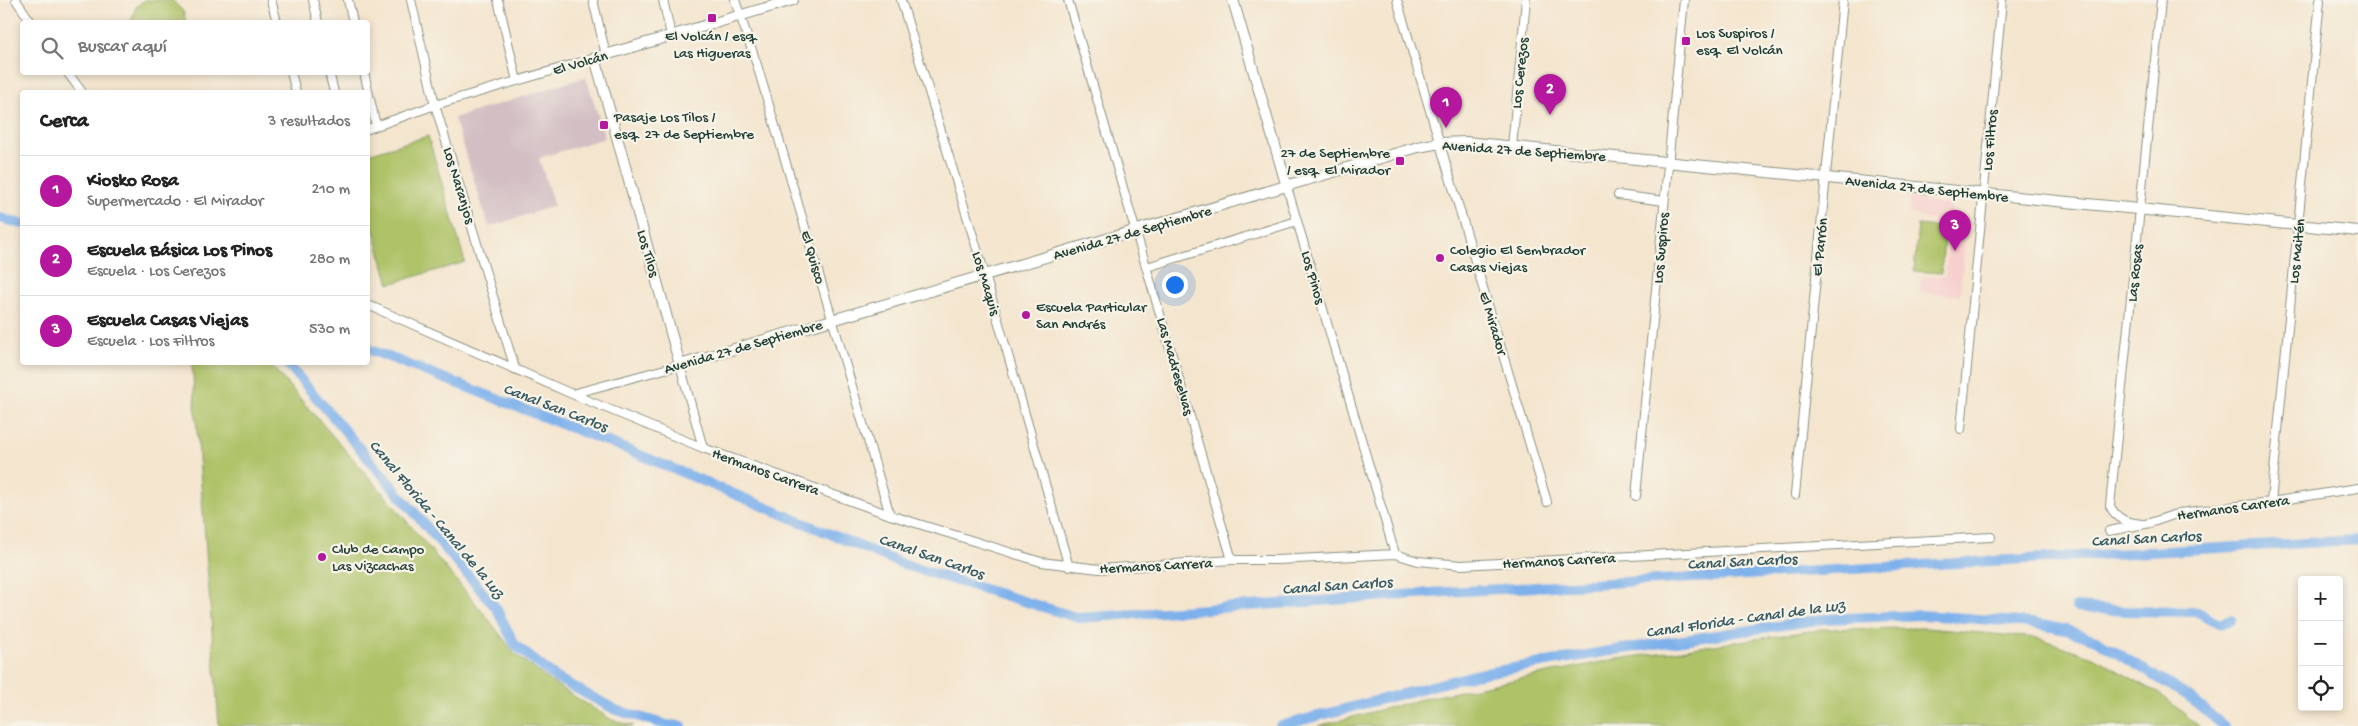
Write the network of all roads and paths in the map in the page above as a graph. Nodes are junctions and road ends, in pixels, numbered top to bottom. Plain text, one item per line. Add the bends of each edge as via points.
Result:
1 (16, 0) edge
2 (271, 0) edge
3 (313, 0) edge
4 (348, 0) edge
5 (411, 0) edge
6 (498, 0) edge
7 (593, 0) edge
8 (663, 0) edge
9 (735, 0) edge
10 (793, 0) edge
11 (900, 0) edge
12 (1068, 0) edge
13 (1233, 0) edge
14 (1398, 0) edge
15 (1526, 0) edge
16 (1684, 0) edge
17 (1843, 0) edge
18 (2002, 0) edge
19 (2161, 0) edge
20 (2320, 0) edge
21 (739, 16) junction
22 (31, 20) edge
23 (276, 20) edge
24 (318, 20) edge
25 (353, 20) edge
26 (671, 35) junction
27 (606, 55) junction
28 (595, 58) junction
29 (69, 75) edge
30 (292, 75) edge
31 (330, 75) edge
32 (365, 75) edge
33 (517, 81) junction
34 (80, 90) edge
35 (296, 90) edge
36 (334, 90) edge
37 (368, 90) edge
38 (370, 99) edge
39 (436, 105) junction
40 (376, 126) junction
41 (370, 128) edge
42 (1440, 143) junction
43 (1512, 147) junction
44 (1668, 162) junction
45 (1826, 178) junction
46 (1287, 187) junction
47 (1984, 194) junction
48 (1618, 196) dead end
49 (1664, 201) junction
50 (2140, 209) junction
51 (1297, 221) junction
52 (2298, 225) junction
53 (1136, 231) junction
54 (2358, 231) edge
55 (1147, 267) junction
56 (985, 275) junction
57 (370, 306) edge
58 (833, 320) junction
59 (680, 365) junction
60 (515, 369) junction
61 (572, 394) junction
62 (1961, 429) dead end
63 (703, 448) junction
64 (2358, 488) edge
65 (1795, 495) dead end
66 (1636, 496) dead end
67 (1547, 502) dead end
68 (2271, 502) junction
69 (890, 515) junction
70 (2142, 524) junction
71 (2109, 531) dead end
72 (1991, 537) dead end
73 (1395, 554) junction
74 (1232, 560) junction
75 (1069, 567) junction

1 - 22 street
2 - 23 street
3 - 24 street
4 - 25 street
5 - 39 street, Los Naranjos
6 - 33 street
7 - 27 street
8 - 26 street
9 - 21 street, El Quisco
10 - 21 street, El Volcán
11 - 56 street, Los Maquis
12 - 53 street, Las Madreselvas
13 - 46 street, Los Pinos
14 - 42 street, El Mirador
15 - 43 street, Los Cerezos
16 - 44 street, Los Suspiros
17 - 45 street, El Parrón
18 - 47 street, Los Filtros
19 - 50 street, Las Rosas
20 - 52 street, Los Maitén
21 - 26 street, El Volcán
21 - 58 street, El Quisco via 757,65
26 - 27 street, El Volcán
27 - 28 street, El Volcán
28 - 33 street, El Volcán
28 - 59 street, Los Tilos
29 - 34 street
30 - 35 street
31 - 36 street
32 - 37 street
33 - 39 street, El Volcán
38 - 40 street
39 - 40 street, El Volcán
39 - 60 street, Los Naranjos
40 - 41 street, El Volcán
42 - 43 street, Avenida 27 de Septiembre
42 - 46 street, Avenida 27 de Septiembre
42 - 67 street, El Mirador
43 - 44 street, Avenida 27 de Septiembre
44 - 45 street, Avenida 27 de Septiembre
44 - 49 street, Los Suspiros
45 - 47 street, Avenida 27 de Septiembre
45 - 65 street, El Parrón
46 - 51 street, Los Pinos
46 - 53 street, Avenida 27 de Septiembre
47 - 50 street, Avenida 27 de Septiembre
47 - 62 street, Los Filtros
48 - 49 street
49 - 66 street, Los Suspiros
50 - 52 street, Avenida 27 de Septiembre
50 - 70 street, Las Rosas via 2110,506 2120,519
51 - 55 street
51 - 73 street, Los Pinos
52 - 54 street, Avenida 27 de Septiembre
52 - 68 street, Los Maitén
53 - 55 street, Las Madreselvas
53 - 56 street, Avenida 27 de Septiembre
55 - 74 street, Las Madreselvas
56 - 58 street, Avenida 27 de Septiembre
56 - 75 street, Los Maquis
57 - 60 street, Hermanos Carrera
58 - 59 street, Avenida 27 de Septiembre
58 - 69 street, El Quisco
59 - 61 street, Avenida 27 de Septiembre
59 - 63 street, Los Tilos
60 - 61 street, Hermanos Carrera
61 - 63 street, Hermanos Carrera
63 - 69 street, Hermanos Carrera
64 - 68 street, Hermanos Carrera
68 - 70 street, Hermanos Carrera via 2179,513
69 - 75 street, Hermanos Carrera via 1041,562
70 - 71 street, Hermanos Carrera
72 - 73 street, Hermanos Carrera via 1461,565 1418,562
73 - 74 street, Hermanos Carrera
74 - 75 street, Hermanos Carrera via 1099,569

